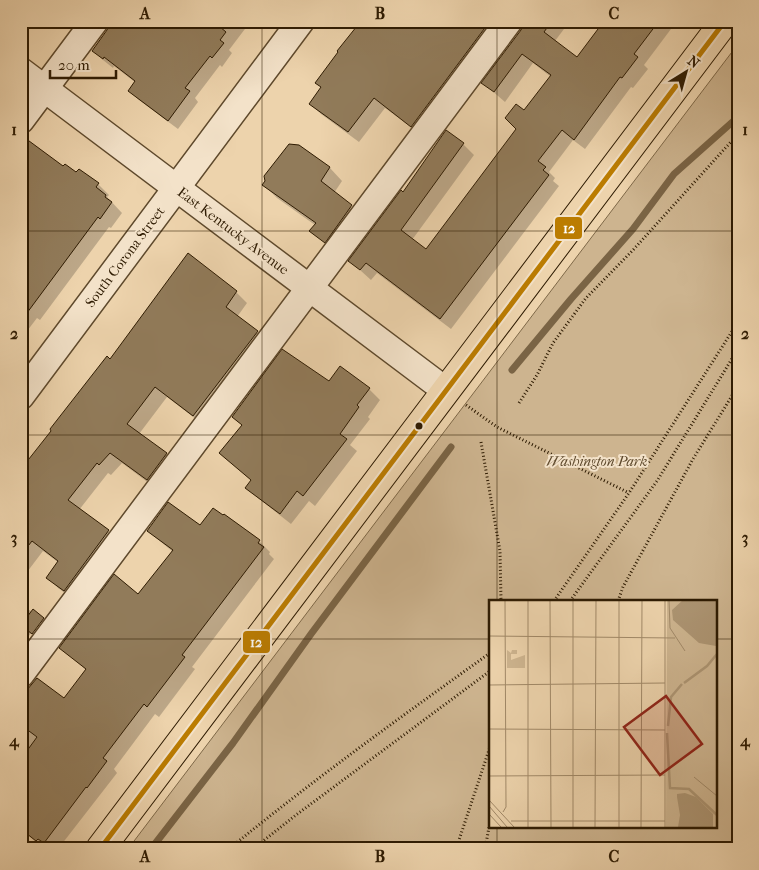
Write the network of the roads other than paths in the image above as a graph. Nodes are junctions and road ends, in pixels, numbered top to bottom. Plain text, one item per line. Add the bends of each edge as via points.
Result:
1 (95, 21) edge
2 (301, 21) edge
3 (509, 21) edge
4 (725, 21) edge
5 (21, 71) edge
6 (45, 89) junction
7 (21, 120) edge
8 (176, 188) junction
9 (310, 288) junction
10 (445, 390) junction
11 (21, 396) edge
12 (21, 674) edge
13 (100, 849) edge

1 - 6 street
2 - 8 street, South Corona Street
3 - 9 street
4 - 10 main road
5 - 6 street, East Kentucky Avenue
6 - 7 street
6 - 8 street, East Kentucky Avenue
8 - 9 street, East Kentucky Avenue
8 - 11 street, South Corona Street
9 - 10 street, East Kentucky Avenue
9 - 12 street
10 - 13 main road

